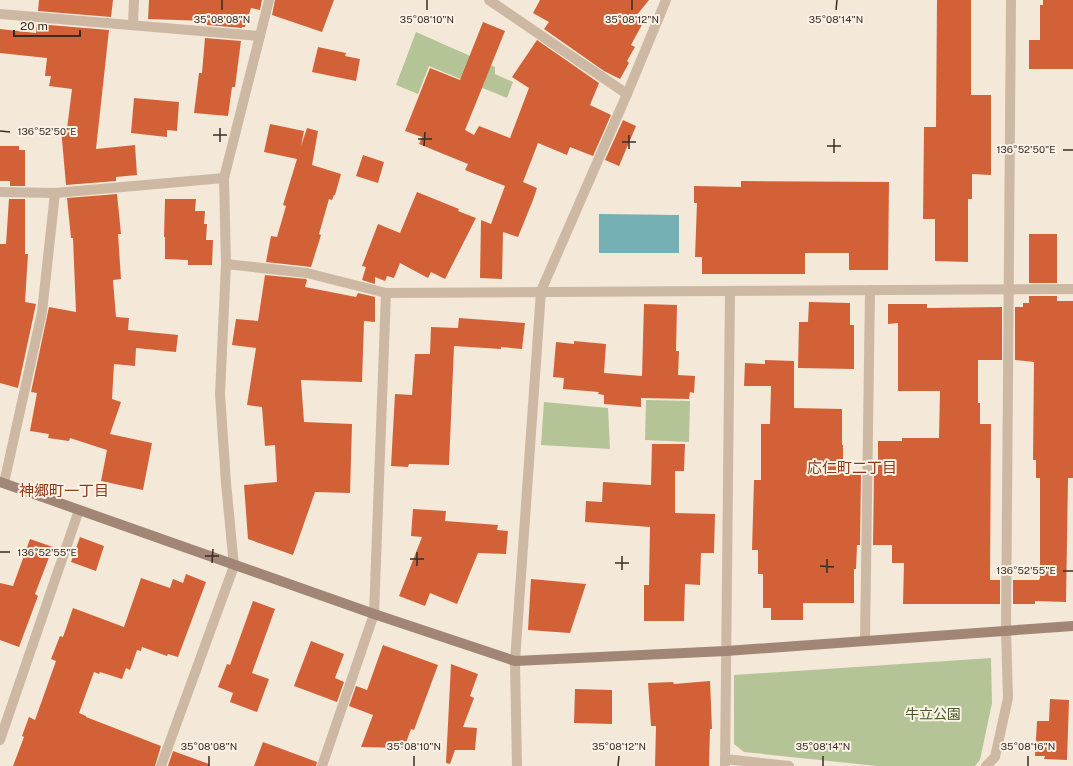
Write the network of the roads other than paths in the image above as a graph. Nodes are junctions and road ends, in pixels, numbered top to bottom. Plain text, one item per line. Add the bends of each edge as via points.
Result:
1 (134, 0) edge
2 (270, 0) edge
3 (489, 0) edge
4 (666, 0) edge
5 (1011, 0) edge
6 (0, 14) edge
7 (133, 25) junction
8 (260, 36) junction
9 (627, 94) junction
10 (224, 178) junction
11 (0, 192) edge
12 (55, 193) junction
13 (226, 264) junction
14 (1073, 288) edge
15 (870, 290) junction
16 (1009, 290) junction
17 (730, 291) junction
18 (541, 292) junction
19 (386, 293) junction
20 (2, 483) edge
21 (79, 510) junction
22 (234, 566) junction
23 (374, 614) junction
24 (1073, 626) edge
25 (1006, 631) junction
26 (865, 641) junction
27 (726, 651) junction
28 (515, 661) junction
29 (0, 740) edge
30 (725, 763) edge
31 (161, 766) edge
32 (322, 766) edge
33 (517, 766) edge
34 (789, 766) edge
35 (986, 766) edge

1 - 7 street
2 - 8 street
3 - 9 street
4 - 9 street
5 - 16 street
6 - 7 street
7 - 8 street
8 - 10 street
9 - 18 street
10 - 12 street
10 - 13 street
11 - 12 street
12 - 20 street via 42,312
13 - 19 street via 307,273
13 - 22 street via 220,394
14 - 16 street
15 - 16 street
15 - 17 street
15 - 26 street
16 - 25 street
17 - 18 street
17 - 27 street
18 - 19 street
18 - 28 street
19 - 23 street
20 - 21 street
21 - 22 street
21 - 29 street
22 - 23 street
22 - 31 street
23 - 28 street
23 - 32 street
24 - 25 street
25 - 26 street
25 - 35 street via 1008,698 995,757
26 - 27 street
27 - 28 street
27 - 30 street
28 - 33 street
30 - 34 street

